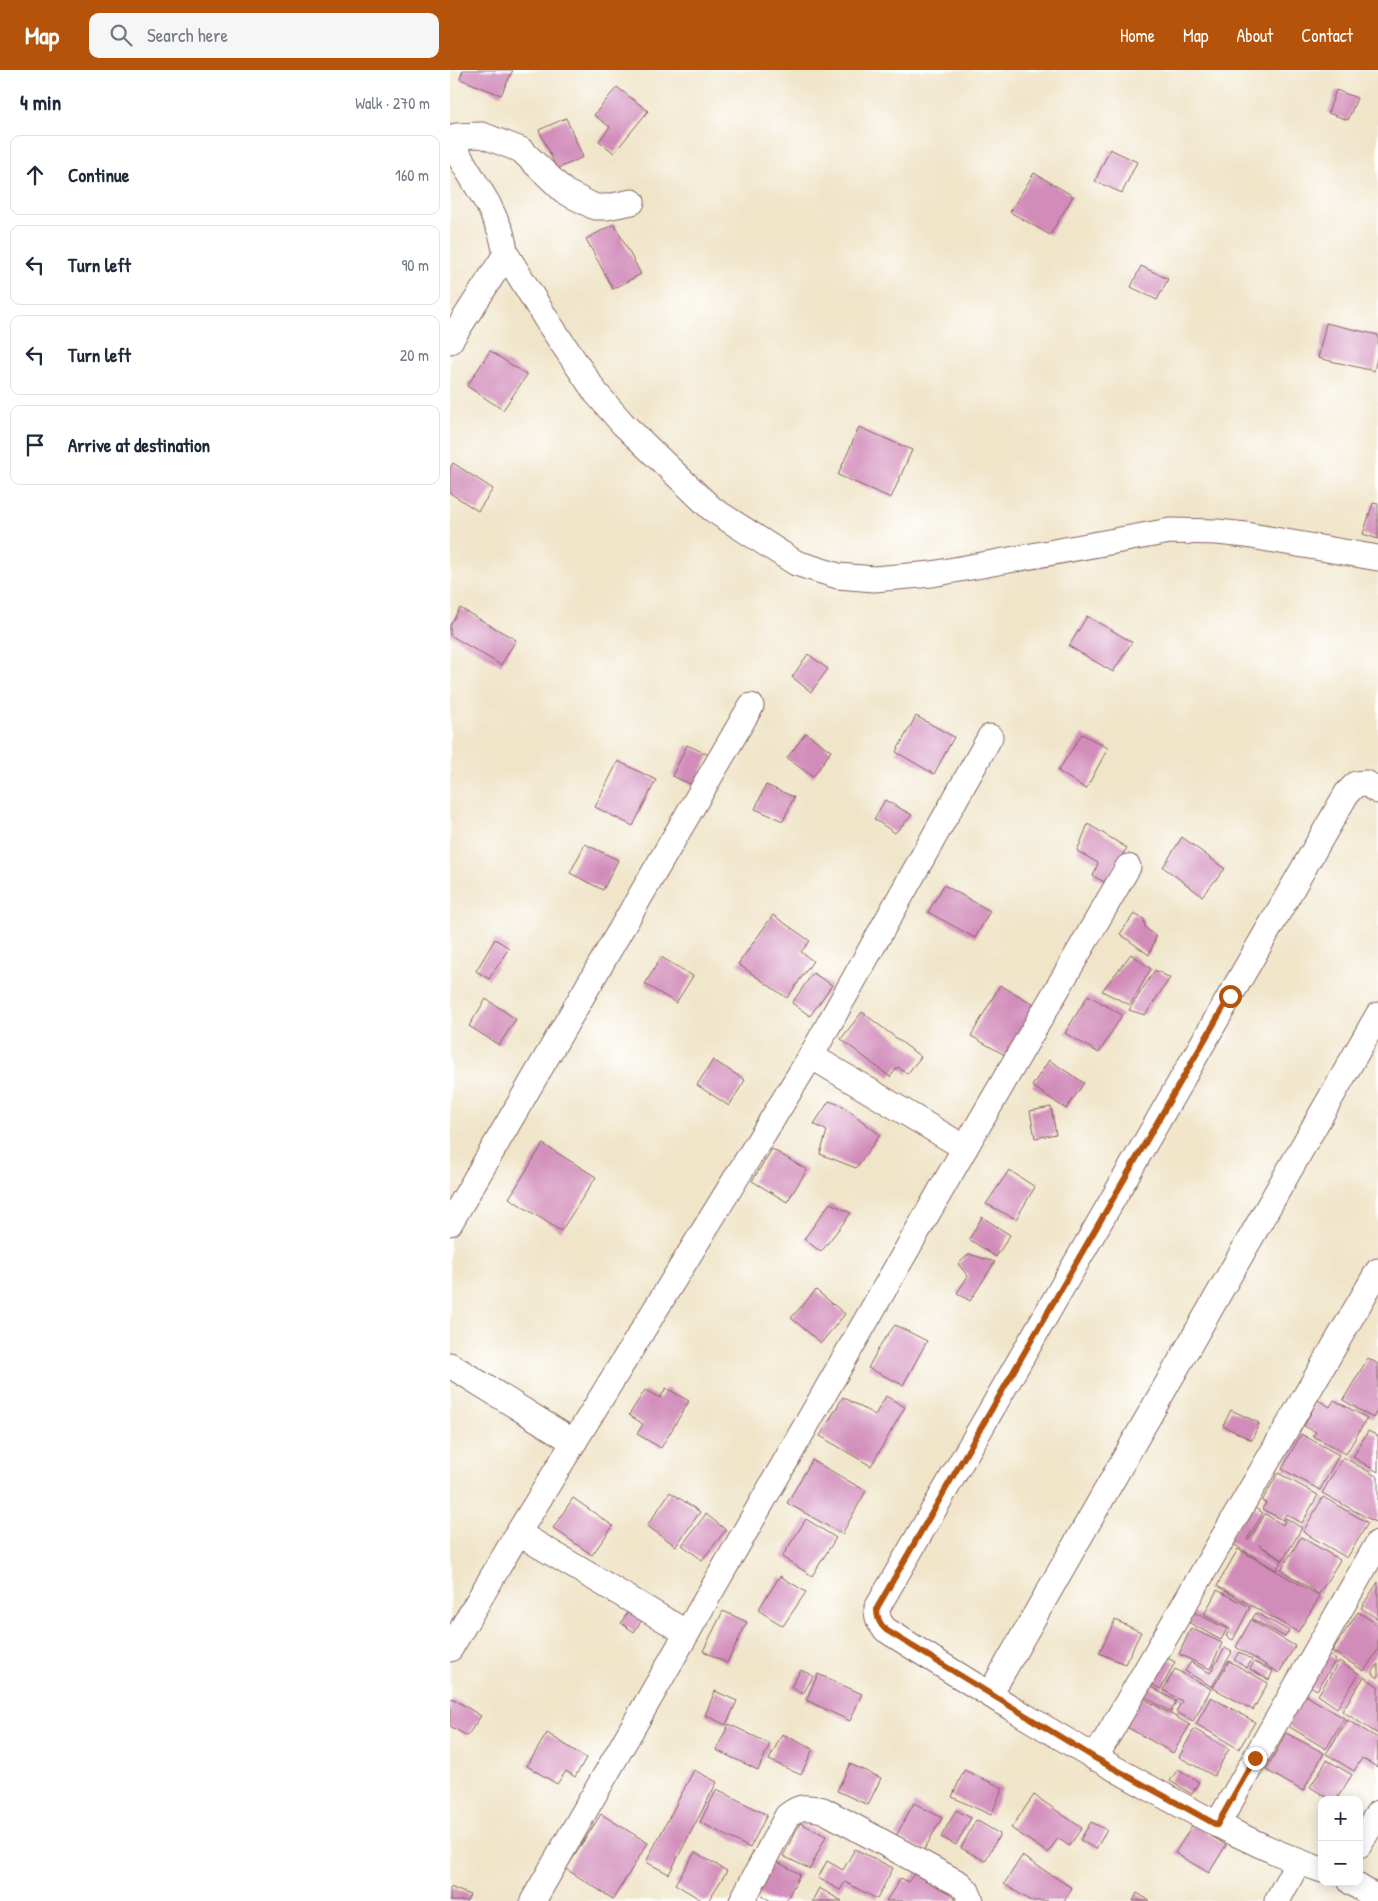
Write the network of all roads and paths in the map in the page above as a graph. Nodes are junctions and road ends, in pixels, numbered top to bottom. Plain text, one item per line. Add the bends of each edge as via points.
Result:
1 (450, 141) edge
2 (632, 202) dead end
3 (506, 254) junction
4 (450, 341) edge
5 (1378, 558) edge
6 (751, 706) dead end
7 (990, 737) dead end
8 (1378, 791) edge
9 (1128, 867) dead end
10 (1378, 1015) edge
11 (811, 1056) junction
12 (965, 1148) junction
13 (450, 1223) edge
14 (1378, 1271) edge
15 (450, 1364) edge
16 (574, 1442) junction
17 (518, 1533) junction
18 (1378, 1542) edge
19 (688, 1633) junction
20 (450, 1649) edge
21 (990, 1694) junction
22 (1095, 1758) junction
23 (1378, 1813) edge
24 (1217, 1825) junction
25 (1361, 1841) edge
26 (1298, 1862) junction
27 (1318, 1869) edge
28 (1358, 1886) edge
29 (1378, 1898) edge
30 (532, 1901) edge
31 (742, 1901) edge
32 (971, 1901) edge
33 (1277, 1901) edge

1 - 2 street via 456,136 482,135 521,150 565,192 595,206
1 - 3 street via 488,204
3 - 4 street
3 - 5 street via 568,353 623,424 712,509 796,563 838,576 874,579 932,574 1170,531 1246,535
6 - 13 street
7 - 11 street
8 - 21 street via 1366,783 1356,784 1347,792 877,1608 877,1617 886,1630
9 - 12 street
10 - 21 street
11 - 12 street
11 - 16 street
12 - 19 street
14 - 22 street
15 - 16 street
16 - 17 street
17 - 19 street
17 - 20 street
18 - 24 street
19 - 30 street
21 - 22 street
22 - 24 street
23 - 25 street
24 - 26 street
26 - 27 street
26 - 33 street
28 - 29 street
31 - 32 street via 787,1816 806,1807 823,1810 960,1884

